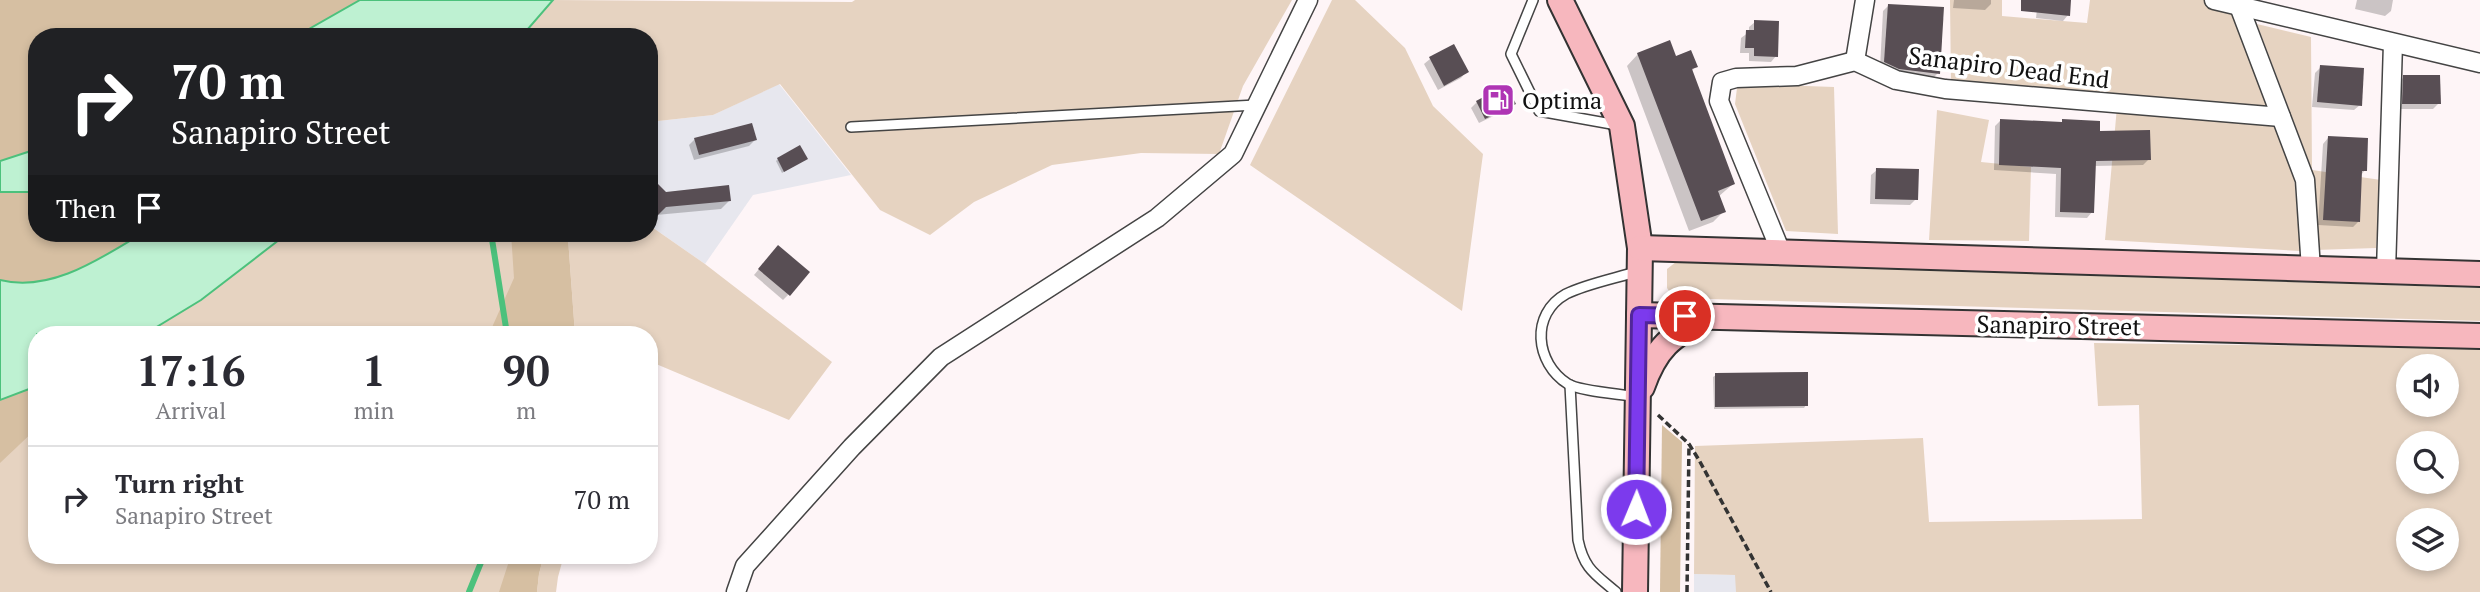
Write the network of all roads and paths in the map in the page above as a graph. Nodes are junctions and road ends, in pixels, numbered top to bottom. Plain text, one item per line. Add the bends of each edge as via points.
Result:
1 (1308, 0) edge
2 (1534, 0) edge
3 (1560, 0) edge
4 (1865, 0) edge
5 (2214, 0) edge
6 (2239, 6) junction
7 (2393, 43) junction
8 (1855, 61) junction
9 (2480, 63) edge
10 (1258, 105) junction
11 (2281, 117) junction
12 (1622, 126) junction
13 (851, 127) dead end
14 (1781, 252) junction
15 (1640, 259) junction
16 (2311, 269) junction
17 (2385, 271) junction
18 (2480, 274) edge
19 (1639, 315) junction
20 (1708, 316) junction
21 (2480, 336) edge
22 (1570, 385) junction
23 (1638, 397) junction
24 (1689, 444) junction
25 (736, 592) edge
26 (1616, 592) edge
27 (1635, 592) edge
28 (1688, 592) edge
29 (1771, 592) edge

1 - 10 street
2 - 12 lane via 1511,54 1539,111
3 - 12 main road
4 - 8 street
5 - 6 street
6 - 7 street
6 - 11 street
7 - 9 street
7 - 17 street
8 - 11 street, Sanapiro Dead End via 1896,80 1945,89
8 - 14 street via 1797,76 1722,82 1719,101
10 - 13 lane
10 - 25 street via 1233,154 1157,218 941,357 745,566
11 - 16 street via 2305,180
12 - 15 main road
14 - 15 main road
14 - 16 main road
15 - 19 main road
15 - 22 lane via 1567,294 1544,316 1540,335 1544,354 1555,373
16 - 17 main road
17 - 18 main road
19 - 20 main road, Sanapiro Street
19 - 23 main road
20 - 21 main road, Sanapiro Street
20 - 23 main road via 1675,334 1651,362
22 - 23 lane
22 - 26 lane via 1582,560
23 - 24 path
23 - 27 main road
24 - 28 path
24 - 29 path

